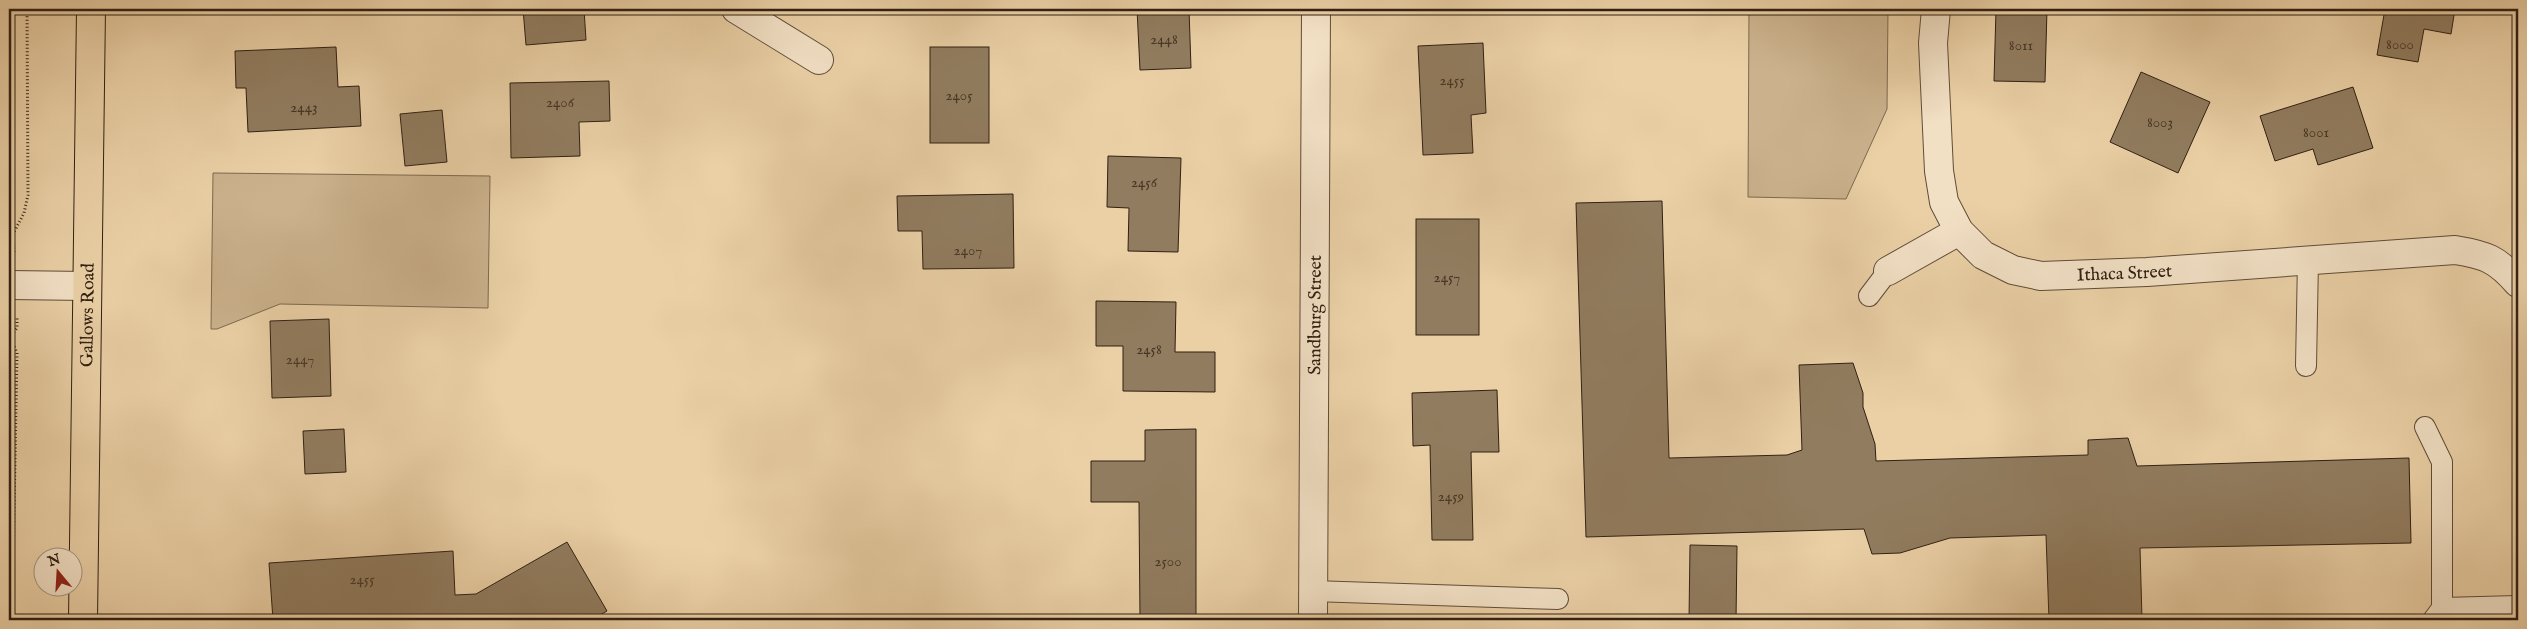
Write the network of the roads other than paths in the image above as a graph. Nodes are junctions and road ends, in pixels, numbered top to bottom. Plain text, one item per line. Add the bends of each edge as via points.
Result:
1 (91, 9) edge
2 (736, 9) edge
3 (1316, 9) edge
4 (1936, 9) edge
5 (819, 60) dead end
6 (1959, 231) junction
7 (2308, 260) junction
8 (1888, 272) joint
9 (2518, 283) edge
10 (9, 285) edge
11 (87, 286) junction
12 (1869, 296) dead end
13 (2306, 366) dead end
14 (2425, 428) dead end
15 (1312, 591) junction
16 (1558, 600) dead end
17 (2518, 606) edge
18 (2437, 614) edge
19 (83, 620) edge
20 (1313, 620) edge

1 - 11 main road, Gallows Road
2 - 5 street
3 - 15 street, Sandburg Street
4 - 6 street, Ithaca Street via 1934,43 1939,171 1944,202
6 - 7 street, Ithaca Street via 1983,255 2013,270 2041,276
6 - 8 street
7 - 9 street, Ithaca Street via 2455,250 2484,255 2502,265
7 - 13 lane
8 - 12 lane
10 - 11 street
11 - 19 main road, Gallows Road
14 - 18 lane via 2442,462
15 - 16 lane
15 - 20 street, Sandburg Street
17 - 18 lane

